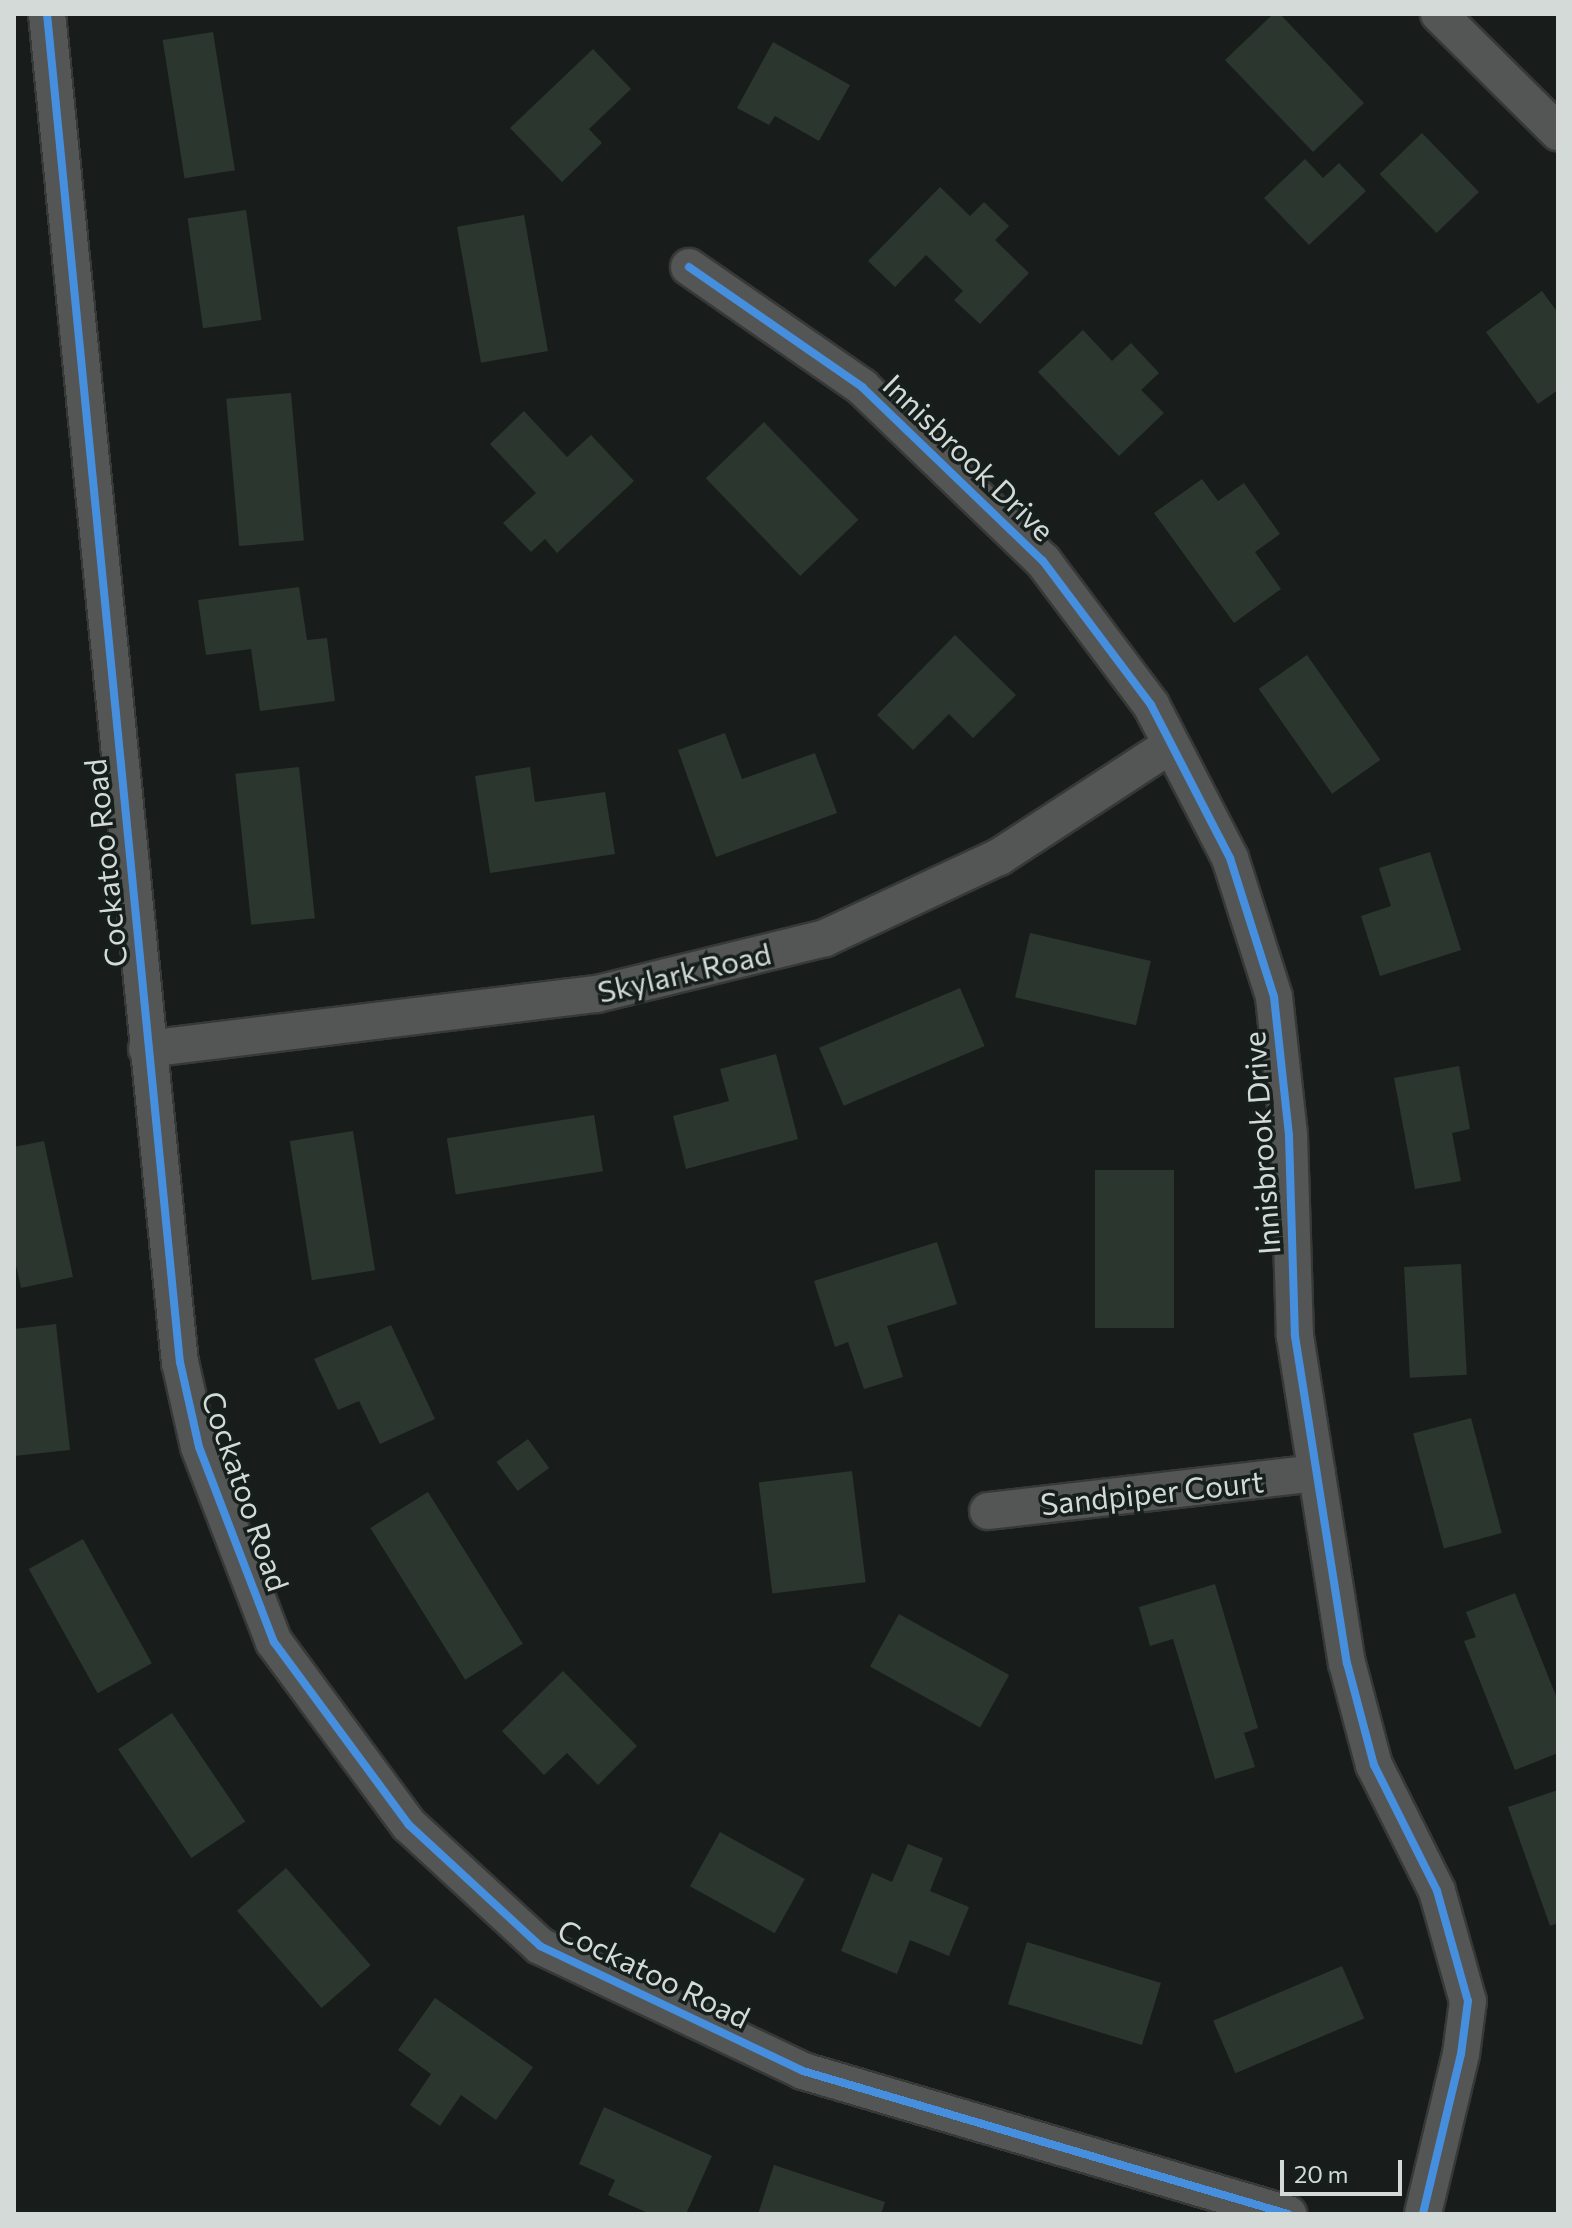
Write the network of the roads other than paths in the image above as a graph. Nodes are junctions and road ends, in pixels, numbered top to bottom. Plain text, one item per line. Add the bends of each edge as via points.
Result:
1 (47, 14) edge
2 (1439, 14) edge
3 (1558, 132) edge
4 (689, 267) dead end
5 (1171, 745) junction
6 (147, 1049) junction
7 (1317, 1473) junction
8 (988, 1511) dead end
9 (1288, 2214) edge
10 (1423, 2214) edge

1 - 6 street, Cockatoo Road
2 - 3 street
4 - 5 street, Innisbrook Drive via 862,387 1043,561 1151,705
5 - 6 street, Skylark Road via 999,857 825,938 597,994
5 - 7 street, Innisbrook Drive via 1230,858 1274,997 1289,1136 1295,1336
6 - 9 street, Cockatoo Road via 180,1362 199,1447 274,1642 409,1825 540,1946 803,2071
7 - 8 street, Sandpiper Court
7 - 10 street, Innisbrook Drive via 1347,1663 1374,1765 1437,1891 1468,2001 1461,2054

